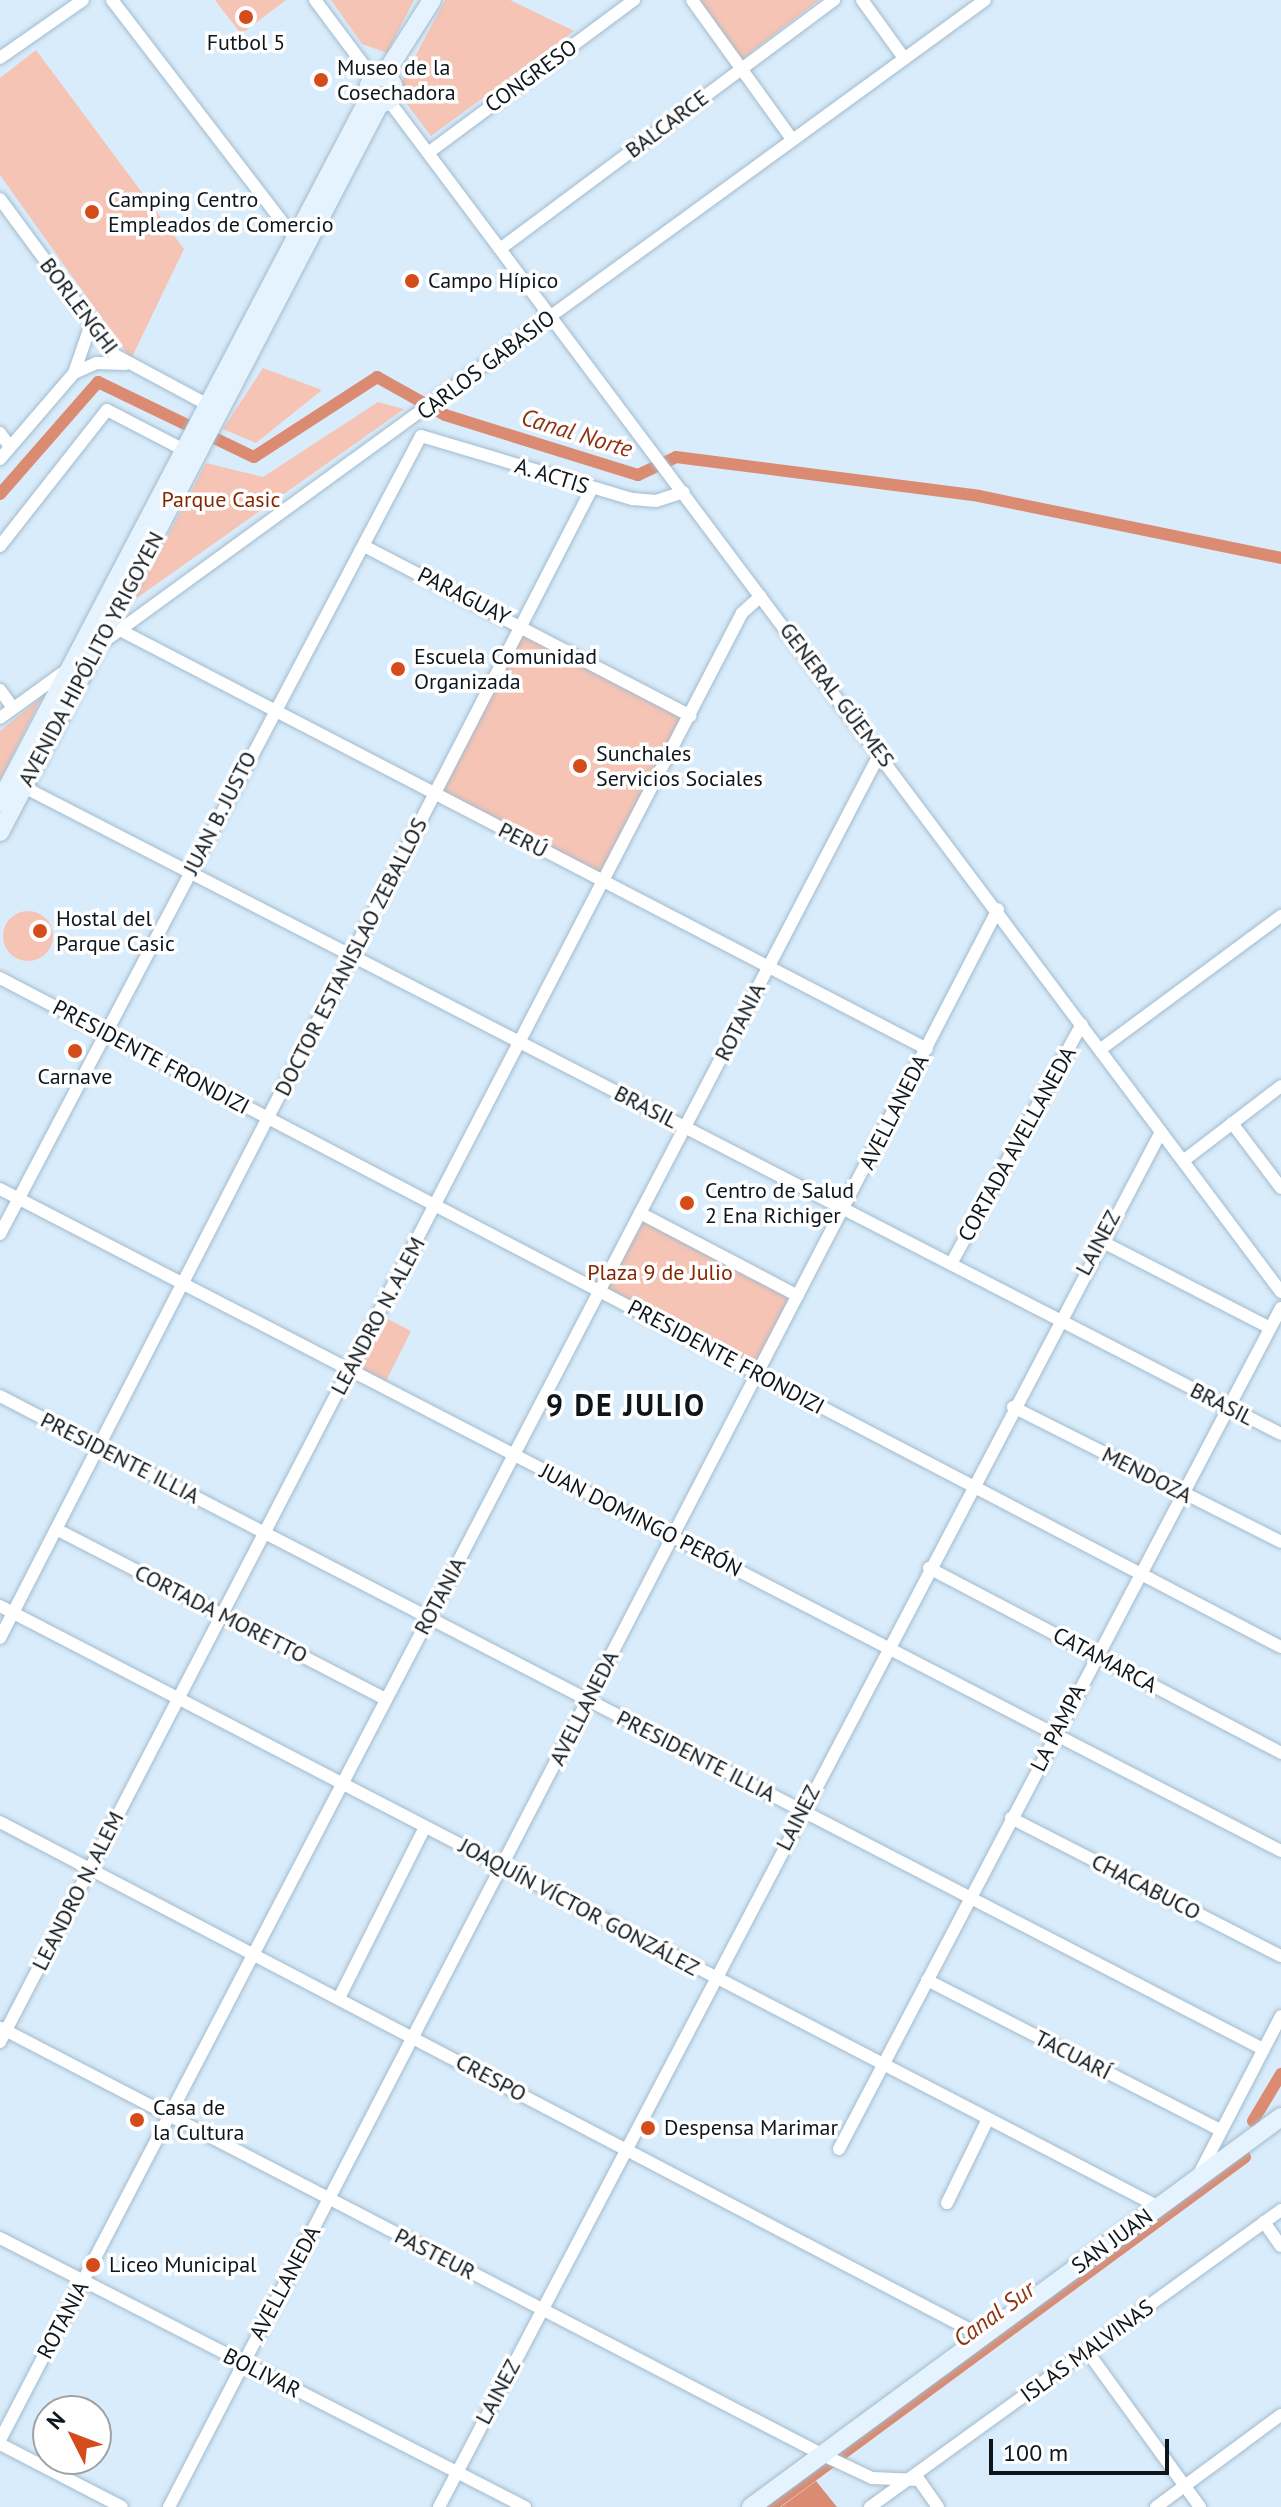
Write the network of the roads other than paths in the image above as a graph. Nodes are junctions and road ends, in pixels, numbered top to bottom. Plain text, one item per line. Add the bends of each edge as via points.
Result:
1 (83, 0) edge
2 (112, 0) edge
3 (315, 0) edge
4 (432, 0) edge
5 (634, 0) edge
6 (692, 0) edge
7 (834, 0) edge
8 (862, 0) edge
9 (985, 0) edge
10 (0, 58) edge
11 (904, 58) junction
12 (742, 68) junction
13 (382, 91) junction
14 (792, 139) junction
15 (428, 153) junction
16 (0, 199) edge
17 (299, 244) junction
18 (500, 249) junction
19 (552, 317) junction
20 (91, 324) junction
21 (125, 364) junction
22 (74, 373) junction
23 (210, 414) junction
24 (413, 420) junction
25 (0, 433) edge
26 (421, 436) junction
27 (10, 447) junction
28 (193, 449) junction
29 (0, 459) edge
30 (592, 488) junction
31 (684, 492) junction
32 (0, 546) edge
33 (364, 546) junction
34 (761, 596) junction
35 (522, 625) junction
36 (120, 630) junction
37 (103, 643) junction
38 (72, 666) junction
39 (0, 690) edge
40 (13, 708) junction
41 (274, 710) junction
42 (690, 716) junction
43 (0, 718) edge
44 (880, 753) junction
45 (18, 783) junction
46 (435, 794) junction
47 (0, 802) edge
48 (0, 832) edge
49 (189, 872) junction
50 (604, 881) junction
51 (998, 909) junction
52 (1281, 916) edge
53 (351, 955) junction
54 (768, 967) junction
55 (0, 978) edge
56 (1082, 1024) junction
57 (106, 1034) junction
58 (520, 1042) junction
59 (927, 1049) junction
60 (1101, 1049) junction
61 (1281, 1086) edge
62 (268, 1118) junction
63 (1232, 1123) junction
64 (685, 1128) junction
65 (1161, 1132) junction
66 (1183, 1161) junction
67 (1281, 1188) edge
68 (0, 1189) edge
69 (18, 1198) junction
70 (435, 1205) junction
71 (844, 1209) junction
72 (640, 1213) junction
73 (0, 1234) edge
74 (1099, 1240) junction
75 (951, 1264) junction
76 (184, 1284) junction
77 (599, 1291) junction
78 (1281, 1292) edge
79 (798, 1296) junction
80 (1281, 1308) edge
81 (1058, 1319) junction
82 (1268, 1327) junction
83 (350, 1369) junction
84 (758, 1374) junction
85 (0, 1396) edge
86 (1226, 1406) junction
87 (1013, 1407) junction
88 (1281, 1434) edge
89 (100, 1448) junction
90 (514, 1454) junction
91 (972, 1485) junction
92 (1180, 1491) junction
93 (56, 1529) junction
94 (265, 1533) junction
95 (673, 1536) junction
96 (1281, 1542) edge
97 (929, 1568) junction
98 (1139, 1572) junction
99 (0, 1606) edge
100 (14, 1613) junction
101 (222, 1615) junction
102 (429, 1618) junction
103 (0, 1638) edge
104 (887, 1647) junction
105 (1281, 1647) edge
106 (1096, 1656) junction
107 (178, 1699) junction
108 (386, 1699) junction
109 (589, 1700) junction
110 (1055, 1734) junction
111 (1281, 1753) edge
112 (345, 1785) junction
113 (802, 1811) junction
114 (1011, 1818) junction
115 (0, 1822) edge
116 (425, 1827) junction
117 (1281, 1851) edge
118 (501, 1867) junction
119 (90, 1869) junction
120 (970, 1897) junction
121 (255, 1952) junction
122 (1281, 1956) edge
123 (716, 1979) junction
124 (927, 1980) junction
125 (339, 1998) junction
126 (1281, 2016) edge
127 (2, 2033) edge
128 (414, 2037) junction
129 (1263, 2049) junction
130 (883, 2066) junction
131 (169, 2115) junction
132 (1281, 2117) edge
133 (987, 2121) junction
134 (1220, 2130) junction
135 (625, 2149) junction
136 (839, 2149) dead end
137 (1197, 2178) junction
138 (330, 2199) junction
139 (947, 2203) dead end
140 (1159, 2207) junction
141 (1281, 2210) edge
142 (1264, 2222) junction
143 (0, 2238) edge
144 (1281, 2246) edge
145 (83, 2281) junction
146 (542, 2309) junction
147 (982, 2336) junction
148 (1087, 2351) junction
149 (243, 2363) junction
150 (1281, 2415) edge
151 (0, 2442) edge
152 (821, 2454) junction
153 (456, 2473) junction
154 (867, 2476) junction
155 (911, 2478) junction
156 (1185, 2486) junction
157 (873, 2505) edge
158 (122, 2507) edge
159 (169, 2507) edge
160 (439, 2507) edge
161 (525, 2507) edge
162 (751, 2507) edge
163 (938, 2507) edge
164 (1156, 2507) edge
165 (1200, 2507) edge

1 - 10 street
2 - 17 street
3 - 13 street, GENERAL GÜEMES
4 - 13 street, AVENIDA HIPÓLITO YRIGOYEN
5 - 15 street, CONGRESO
6 - 12 street
7 - 12 street, BALCARCE
8 - 11 street
9 - 11 street, CARLOS GABASIO
11 - 14 street, CARLOS GABASIO
12 - 14 street
12 - 18 street, BALCARCE
13 - 15 street, GENERAL GÜEMES
13 - 17 street, AVENIDA HIPÓLITO YRIGOYEN
14 - 19 street, CARLOS GABASIO
15 - 18 street, GENERAL GÜEMES
16 - 20 street, BORLENGHI
17 - 23 street, AVENIDA HIPÓLITO YRIGOYEN
18 - 19 street, GENERAL GÜEMES
19 - 24 street, CARLOS GABASIO
19 - 31 street, GENERAL GÜEMES
20 - 21 street, BORLENGHI
20 - 22 street
21 - 22 street via 96,363
21 - 23 street, BORLENGHI
22 - 27 street
23 - 28 street, AVENIDA HIPÓLITO YRIGOYEN
24 - 26 street
24 - 36 street, CARLOS GABASIO
25 - 27 street
26 - 30 street, A. ACTIS
26 - 33 street, JUAN B. JUSTO
27 - 29 street
28 - 32 street via 107,410
28 - 37 street, AVENIDA HIPÓLITO YRIGOYEN
28 - 38 street, AVENIDA HIPÓLITO YRIGOYEN
30 - 31 street, A. ACTIS via 656,501
30 - 35 street, DOCTOR ESTANISLAO ZEBALLOS
31 - 34 street, GENERAL GÜEMES
33 - 35 street, PARAGUAY
33 - 41 street, JUAN B. JUSTO
34 - 42 street, LEANDRO N. ALEM via 742,613
34 - 44 street, GENERAL GÜEMES
35 - 42 street, PARAGUAY
35 - 46 street, DOCTOR ESTANISLAO ZEBALLOS
36 - 37 street, CARLOS GABASIO
36 - 41 street, PERÚ
37 - 38 street, CARLOS GABASIO
37 - 45 street, AVENIDA HIPÓLITO YRIGOYEN
38 - 40 street, CARLOS GABASIO
38 - 45 street, AVENIDA HIPÓLITO YRIGOYEN
39 - 40 street
40 - 43 street, CARLOS GABASIO
41 - 46 street, PERÚ
41 - 49 street, JUAN B. JUSTO
42 - 50 street, LEANDRO N. ALEM
44 - 51 street, GENERAL GÜEMES
44 - 54 street, ROTANIA
45 - 47 street, AVENIDA HIPÓLITO YRIGOYEN
45 - 48 street, AVENIDA HIPÓLITO YRIGOYEN
45 - 49 street, BRASIL
46 - 50 street, PERÚ
46 - 53 street, DOCTOR ESTANISLAO ZEBALLOS
49 - 53 street, BRASIL
49 - 57 street, JUAN B. JUSTO
50 - 54 street, PERÚ
50 - 58 street, LEANDRO N. ALEM
51 - 56 street, GENERAL GÜEMES
51 - 59 street, AVELLANEDA
52 - 60 street, CORTADA AVELLANEDA
53 - 58 street, BRASIL
53 - 62 street, DOCTOR ESTANISLAO ZEBALLOS
54 - 59 street, PERÚ
54 - 64 street, ROTANIA
55 - 57 street, PRESIDENTE FRONDIZI
56 - 60 street, GENERAL GÜEMES
56 - 75 street, CORTADA AVELLANEDA
57 - 62 street, PRESIDENTE FRONDIZI
57 - 69 street, JUAN B. JUSTO
58 - 64 street, BRASIL
58 - 70 street, LEANDRO N. ALEM
59 - 71 street, AVELLANEDA
60 - 65 street, GENERAL GÜEMES
61 - 63 street
62 - 70 street, PRESIDENTE FRONDIZI
62 - 76 street, DOCTOR ESTANISLAO ZEBALLOS
63 - 66 street
63 - 67 street
64 - 71 street, BRASIL
64 - 72 street, ROTANIA
65 - 66 street, GENERAL GÜEMES
65 - 74 street, LAINEZ
66 - 78 street, GENERAL GÜEMES
68 - 69 street, JUAN DOMINGO PERÓN
69 - 73 street, JUAN B. JUSTO
69 - 76 street, JUAN DOMINGO PERÓN
70 - 77 street, PRESIDENTE FRONDIZI
70 - 83 street, LEANDRO N. ALEM
71 - 75 street, BRASIL
71 - 79 street, AVELLANEDA
72 - 77 street, ROTANIA
72 - 79 street
74 - 81 street, LAINEZ
74 - 82 street
75 - 81 street, BRASIL
76 - 83 street, JUAN DOMINGO PERÓN
76 - 89 street, DOCTOR ESTANISLAO ZEBALLOS
77 - 84 street, PRESIDENTE FRONDIZI
77 - 90 street, ROTANIA
79 - 84 street, AVELLANEDA
80 - 82 street, LA PAMPA
81 - 86 street, BRASIL
81 - 87 street, LAINEZ
82 - 86 street, LA PAMPA
83 - 90 street, JUAN DOMINGO PERÓN
83 - 94 street, LEANDRO N. ALEM
84 - 91 street, PRESIDENTE FRONDIZI
84 - 95 street, AVELLANEDA
85 - 89 street, PRESIDENTE ILLIA
86 - 88 street, BRASIL
86 - 92 street, LA PAMPA
87 - 91 street, LAINEZ
87 - 92 street, MENDOZA
89 - 93 street, DOCTOR ESTANISLAO ZEBALLOS
89 - 94 street, PRESIDENTE ILLIA
90 - 95 street, JUAN DOMINGO PERÓN
90 - 102 street, ROTANIA
91 - 97 street, LAINEZ
91 - 98 street, PRESIDENTE FRONDIZI
92 - 96 street, MENDOZA
92 - 98 street, LA PAMPA
93 - 100 street, DOCTOR ESTANISLAO ZEBALLOS
93 - 101 street, CORTADA MORETTO
94 - 101 street, LEANDRO N. ALEM
94 - 102 street, PRESIDENTE ILLIA
95 - 104 street, JUAN DOMINGO PERÓN
95 - 109 street, AVELLANEDA
97 - 104 street, LAINEZ
97 - 106 street, CATAMARCA
98 - 105 street, PRESIDENTE FRONDIZI
98 - 106 street, LA PAMPA
99 - 100 street, JOAQUÍN VÍCTOR GONZÁLEZ
100 - 103 street, DOCTOR ESTANISLAO ZEBALLOS
100 - 107 street, JOAQUÍN VÍCTOR GONZÁLEZ
101 - 107 street, LEANDRO N. ALEM
101 - 108 street, CORTADA MORETTO
102 - 108 street, ROTANIA
102 - 109 street, PRESIDENTE ILLIA
104 - 110 street, JUAN DOMINGO PERÓN
104 - 113 street, LAINEZ
106 - 110 street, LA PAMPA
106 - 111 street, CATAMARCA
107 - 112 street, JOAQUÍN VÍCTOR GONZÁLEZ
107 - 119 street, LEANDRO N. ALEM
108 - 112 street, ROTANIA
109 - 113 street, PRESIDENTE ILLIA
109 - 118 street, AVELLANEDA
110 - 114 street, LA PAMPA
110 - 117 street, JUAN DOMINGO PERÓN
112 - 116 street, JOAQUÍN VÍCTOR GONZÁLEZ
112 - 121 street, ROTANIA
113 - 120 street, PRESIDENTE ILLIA
113 - 123 street, LAINEZ
114 - 120 street, LA PAMPA
114 - 122 street, CHACABUCO
115 - 119 street, CRESPO
116 - 118 street, JOAQUÍN VÍCTOR GONZÁLEZ
116 - 125 street
118 - 123 street, JOAQUÍN VÍCTOR GONZÁLEZ
118 - 128 street, AVELLANEDA
119 - 121 street, CRESPO
119 - 127 street, LEANDRO N. ALEM
120 - 124 street, LA PAMPA
120 - 129 street, PRESIDENTE ILLIA
121 - 125 street, CRESPO
121 - 131 street, ROTANIA
123 - 130 street, JOAQUÍN VÍCTOR GONZÁLEZ
123 - 135 street, LAINEZ
124 - 130 street, LA PAMPA
124 - 134 street, TACUARÍ
125 - 128 street, CRESPO
126 - 129 street
127 - 131 street, PASTEUR
128 - 135 street, CRESPO
128 - 138 street, AVELLANEDA
129 - 134 street
130 - 133 street, JOAQUÍN VÍCTOR GONZÁLEZ
130 - 136 street, LA PAMPA
131 - 138 street, PASTEUR
131 - 145 street, ROTANIA
132 - 137 street, SAN JUAN
133 - 139 street
133 - 140 street, JOAQUÍN VÍCTOR GONZÁLEZ
134 - 137 street
135 - 146 street, LAINEZ
135 - 147 street, CRESPO
137 - 140 street, SAN JUAN
138 - 146 street, PASTEUR
138 - 149 street, AVELLANEDA
140 - 147 street, SAN JUAN
141 - 142 street, ISLAS MALVINAS
142 - 144 street
142 - 148 street, ISLAS MALVINAS
143 - 145 street, BOLIVAR
145 - 149 street, BOLIVAR
145 - 151 street, ROTANIA
146 - 152 street, PASTEUR
146 - 153 street, LAINEZ
147 - 152 street, SAN JUAN
148 - 155 street, ISLAS MALVINAS
148 - 156 street
149 - 153 street, BOLIVAR
149 - 159 street, AVELLANEDA
150 - 156 street
151 - 158 street
152 - 154 street, PASTEUR
152 - 162 street, SAN JUAN
153 - 160 street, LAINEZ
153 - 161 street, BOLIVAR
154 - 155 street, PASTEUR
154 - 157 street
155 - 157 street, ISLAS MALVINAS
155 - 163 street
156 - 164 street
156 - 165 street

